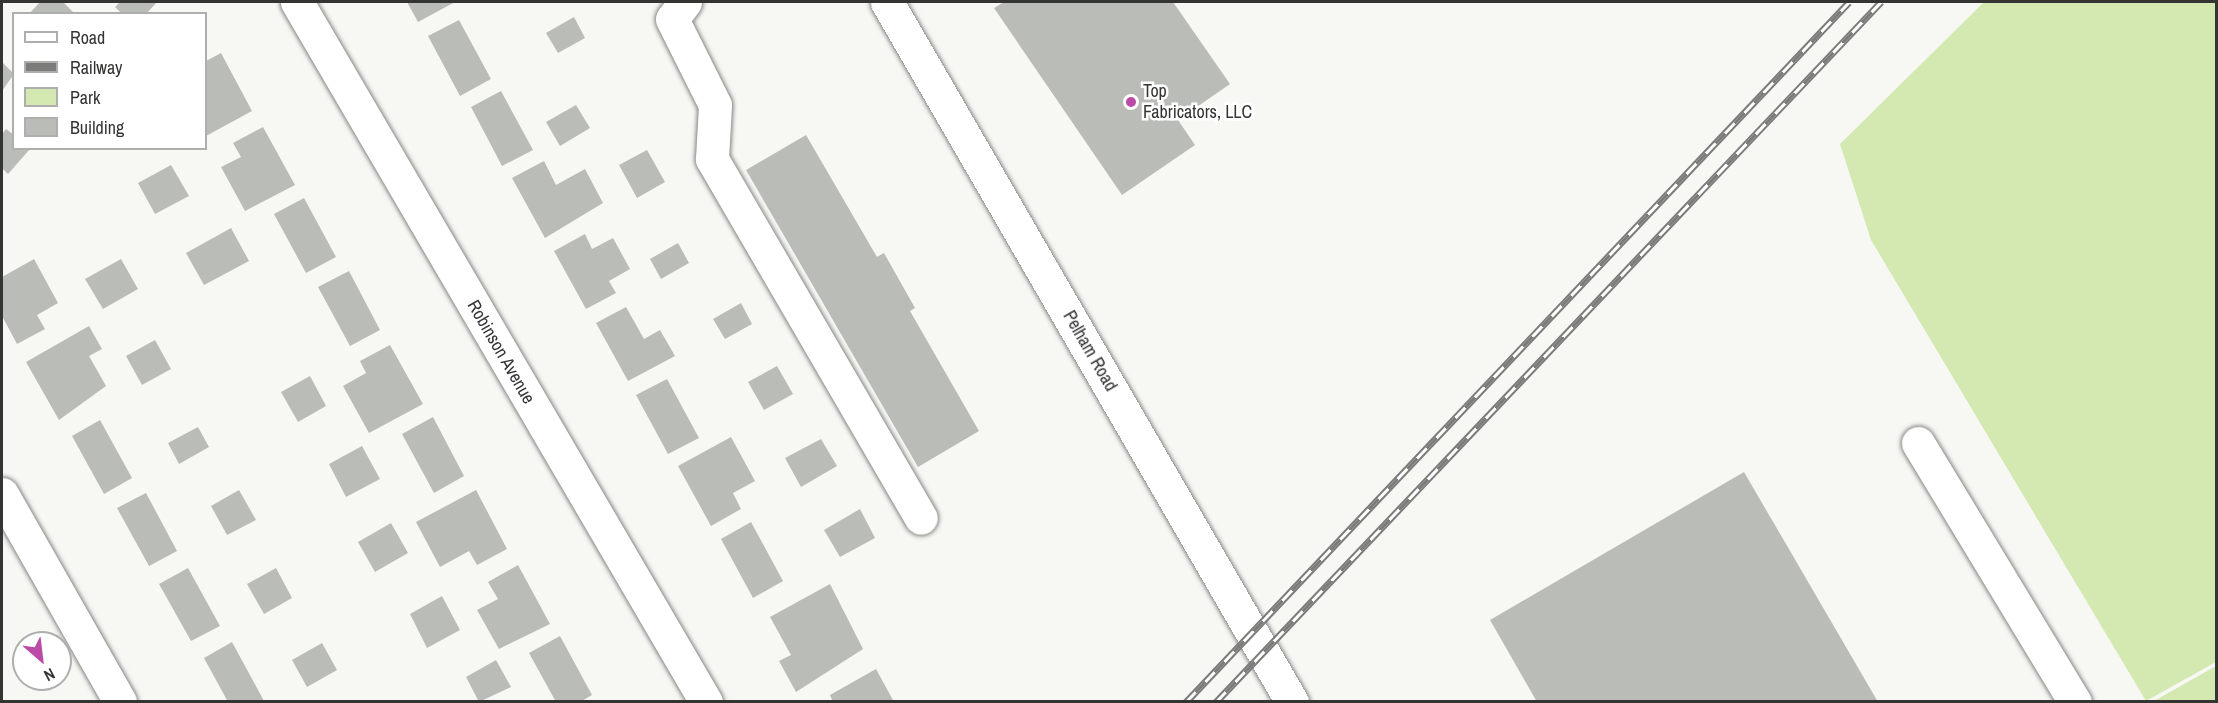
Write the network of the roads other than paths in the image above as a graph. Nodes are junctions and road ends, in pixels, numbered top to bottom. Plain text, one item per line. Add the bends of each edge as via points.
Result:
1 (297, 2) edge
2 (685, 2) edge
3 (887, 2) edge
4 (1918, 443) dead end
5 (2, 494) edge
6 (921, 518) dead end
7 (120, 702) edge
8 (706, 702) edge
9 (1292, 702) edge
10 (2075, 702) edge

1 - 8 street, Robinson Avenue
2 - 6 street via 672,19 715,105 712,159
3 - 9 street, Pelham Road
4 - 10 street
5 - 7 street

